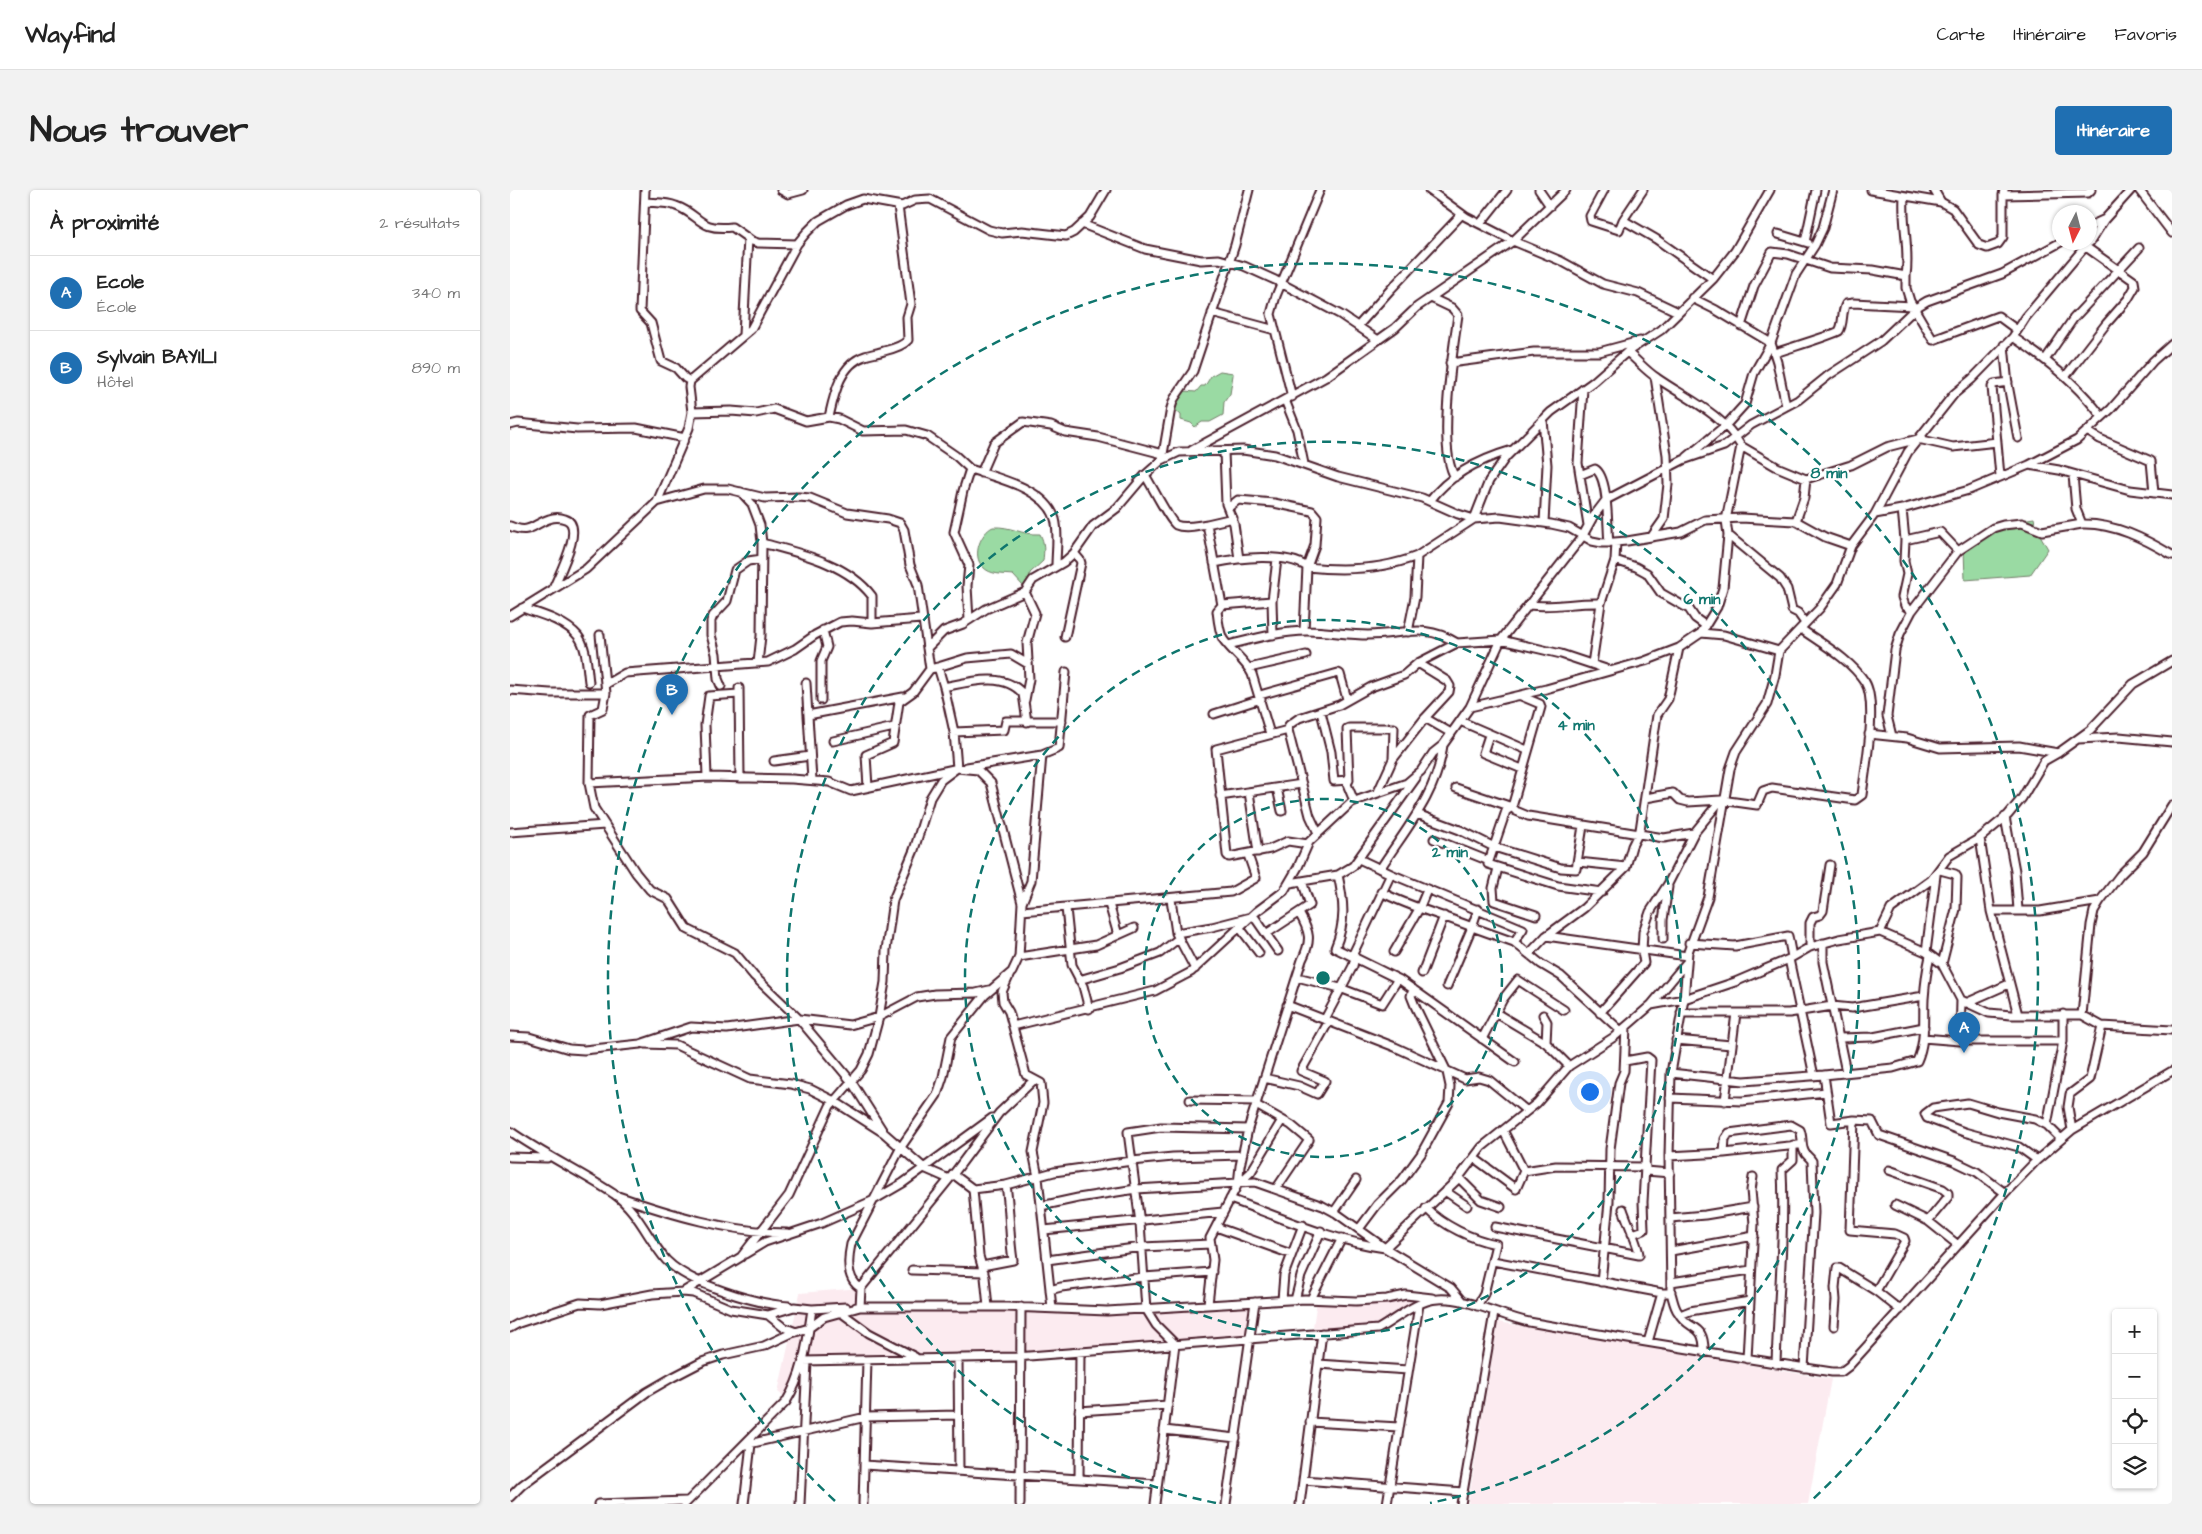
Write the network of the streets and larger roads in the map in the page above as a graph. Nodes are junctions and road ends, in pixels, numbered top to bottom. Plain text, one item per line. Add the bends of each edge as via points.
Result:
1 (645, 190) edge
2 (781, 190) edge
3 (803, 190) edge
4 (1096, 190) edge
5 (1249, 190) edge
6 (1320, 190) edge
7 (1429, 190) edge
8 (1506, 190) edge
9 (1539, 190) edge
10 (1566, 190) edge
11 (1604, 190) edge
12 (1642, 190) edge
13 (1770, 190) edge
14 (1816, 190) edge
15 (1833, 190) edge
16 (1871, 190) edge
17 (1934, 190) edge
18 (2091, 190) edge
19 (2131, 190) edge
20 (2139, 190) edge
21 (2004, 192) edge
22 (1104, 193) edge
23 (1904, 197) junction
24 (645, 202) junction
25 (1942, 202) junction
26 (898, 206) junction
27 (1550, 206) junction
28 (1461, 215) junction
29 (1623, 220) junction
30 (2104, 220) junction
31 (2097, 223) edge
32 (1082, 224) junction
33 (1480, 224) junction
34 (2097, 230) edge
35 (2172, 232) edge
36 (1778, 234) dead end
37 (748, 238) junction
38 (1513, 241) junction
39 (1806, 242) junction
40 (797, 244) junction
41 (1815, 245) junction
42 (2052, 247) edge
43 (2139, 248) dead end
44 (2083, 250) edge
45 (2095, 250) edge
46 (1804, 260) junction
47 (1229, 261) junction
48 (2118, 270) junction
49 (1906, 276) junction
50 (1712, 279) junction
51 (1281, 283) junction
52 (1430, 298) junction
53 (1692, 298) junction
54 (1914, 308) junction
55 (1678, 312) junction
56 (1212, 313) junction
57 (1358, 326) junction
58 (1740, 326) junction
59 (1275, 330) junction
60 (2015, 334) junction
61 (743, 335) junction
62 (1649, 339) junction
63 (1378, 340) junction
64 (1771, 343) junction
65 (2172, 344) edge
66 (2004, 345) junction
67 (1627, 352) junction
68 (1775, 353) junction
69 (2045, 360) junction
70 (1450, 363) junction
71 (1655, 377) junction
72 (2065, 377) junction
73 (690, 381) junction
74 (2008, 382) junction
75 (1582, 389) junction
76 (1288, 398) junction
77 (1786, 406) junction
78 (692, 412) junction
79 (2102, 417) junction
80 (829, 418) junction
81 (1543, 420) junction
82 (1726, 425) junction
83 (510, 426) edge
84 (2087, 431) junction
85 (685, 438) junction
86 (1736, 438) junction
87 (2018, 438) dead end
88 (1918, 439) junction
89 (1997, 442) junction
90 (1741, 446) junction
91 (1515, 449) junction
92 (1192, 451) junction
93 (1224, 452) junction
94 (1162, 457) junction
95 (1683, 460) junction
96 (1304, 464) junction
97 (2029, 465) junction
98 (1667, 468) junction
99 (970, 469) junction
100 (981, 473) junction
101 (1580, 475) junction
102 (2073, 475) junction
103 (1145, 476) junction
104 (2000, 476) junction
105 (1455, 477) junction
106 (1806, 479) junction
107 (740, 492) junction
108 (2154, 493) junction
109 (2172, 495) edge
110 (1606, 500) junction
111 (1430, 501) junction
112 (657, 502) junction
113 (1228, 508) junction
114 (1902, 509) junction
115 (1875, 514) junction
116 (1233, 518) junction
117 (1474, 519) junction
118 (1726, 520) junction
119 (1796, 521) junction
120 (1544, 523) junction
121 (1207, 524) junction
122 (2082, 524) junction
123 (510, 526) edge
124 (1588, 526) junction
125 (1728, 535) junction
126 (1652, 536) junction
127 (1582, 537) junction
128 (1905, 540) junction
129 (1612, 542) junction
130 (762, 543) junction
131 (1851, 546) junction
132 (1958, 551) junction
133 (1074, 552) junction
134 (2172, 555) edge
135 (1417, 556) junction
136 (762, 559) junction
137 (1239, 559) junction
138 (1277, 559) junction
139 (1616, 560) junction
140 (1214, 563) junction
141 (1056, 566) junction
142 (1307, 567) junction
143 (553, 589) junction
144 (1025, 592) junction
145 (1272, 601) junction
146 (1602, 603) junction
147 (1529, 604) junction
148 (1222, 605) junction
149 (522, 608) junction
150 (1912, 611) junction
151 (510, 616) edge
152 (921, 619) junction
153 (969, 620) junction
154 (872, 623) junction
155 (1706, 626) junction
156 (1803, 626) junction
157 (823, 630) junction
158 (1304, 631) junction
159 (1408, 632) junction
160 (1701, 633) junction
161 (600, 635) dead end
162 (1273, 635) junction
163 (1065, 637) dead end
164 (1501, 640) junction
165 (1457, 643) junction
166 (1228, 645) junction
167 (927, 648) junction
168 (1679, 648) junction
169 (1779, 652) junction
170 (1306, 655) dead end
171 (2172, 661) edge
172 (758, 663) junction
173 (1418, 663) junction
174 (1028, 664) junction
175 (1592, 664) junction
176 (718, 666) junction
177 (938, 667) junction
178 (1249, 668) junction
179 (930, 669) junction
180 (1610, 670) junction
181 (1066, 672) dead end
182 (589, 682) dead end
183 (608, 683) dead end
184 (806, 683) dead end
185 (721, 686) dead end
186 (944, 687) junction
187 (510, 690) edge
188 (606, 693) junction
189 (908, 696) junction
190 (1520, 696) junction
191 (1260, 697) junction
192 (1347, 699) junction
193 (821, 700) dead end
194 (1025, 701) junction
195 (1470, 707) junction
196 (1321, 712) junction
197 (1214, 714) dead end
198 (808, 715) junction
199 (1425, 718) junction
200 (1460, 721) junction
201 (1027, 722) junction
202 (1062, 722) junction
203 (894, 728) junction
204 (1288, 730) junction
205 (954, 732) junction
206 (1451, 733) junction
207 (1270, 734) junction
208 (1869, 734) junction
209 (1489, 735) junction
210 (1892, 736) junction
211 (2078, 738) junction
212 (833, 740) dead end
213 (2172, 742) edge
214 (1443, 745) junction
215 (1527, 750) junction
216 (2058, 753) junction
217 (1042, 754) junction
218 (810, 756) junction
219 (1393, 759) junction
220 (774, 761) dead end
221 (957, 768) junction
222 (1522, 769) junction
223 (1421, 771) junction
224 (706, 778) junction
225 (740, 778) junction
226 (812, 780) junction
227 (1350, 780) junction
228 (589, 782) junction
229 (1302, 784) junction
230 (868, 787) junction
231 (1277, 788) junction
232 (1456, 788) dead end
233 (1249, 792) junction
234 (1378, 792) junction
235 (1220, 796) junction
236 (1646, 798) junction
237 (1723, 800) junction
238 (1354, 801) junction
239 (2172, 805) edge
240 (1512, 807) junction
241 (1282, 811) dead end
242 (1417, 814) junction
243 (2005, 817) junction
244 (605, 825) junction
245 (1583, 826) junction
246 (510, 832) edge
247 (1318, 834) junction
248 (1694, 834) junction
249 (1639, 835) junction
250 (1980, 838) junction
251 (1434, 839) dead end
252 (1308, 844) junction
253 (1494, 846) junction
254 (1258, 852) junction
255 (1248, 855) junction
256 (1359, 859) junction
257 (1489, 861) junction
258 (1578, 862) junction
259 (1830, 866) dead end
260 (1626, 867) junction
261 (1380, 868) junction
262 (1498, 868) junction
263 (1938, 872) junction
264 (1390, 874) junction
265 (1338, 875) junction
266 (1302, 881) junction
267 (1290, 883) junction
268 (1668, 884) junction
269 (1427, 890) junction
270 (1381, 892) junction
271 (1602, 892) junction
272 (1171, 899) junction
273 (2100, 901) junction
274 (1022, 903) junction
275 (1109, 904) junction
276 (1066, 908) junction
277 (1419, 909) junction
278 (1478, 909) junction
279 (2018, 910) junction
280 (1022, 911) junction
281 (1991, 911) junction
282 (1299, 913) junction
283 (1252, 916) junction
284 (1444, 916) junction
285 (1536, 916) dead end
286 (1472, 927) junction
287 (1134, 928) dead end
288 (1240, 928) junction
289 (1880, 932) junction
290 (1266, 934) junction
291 (1118, 935) junction
292 (1177, 936) junction
293 (1546, 936) junction
294 (1663, 939) dead end
295 (1514, 942) junction
296 (1690, 943) junction
297 (1823, 943) junction
298 (1810, 947) junction
299 (1070, 950) junction
300 (1278, 950) dead end
301 (1642, 951) junction
302 (1394, 952) dead end
303 (1259, 953) dead end
304 (1529, 954) junction
305 (1928, 954) junction
306 (1019, 957) junction
307 (1354, 957) junction
308 (1791, 958) junction
309 (1687, 959) junction
310 (1942, 964) junction
311 (1195, 969) junction
312 (1012, 972) junction
313 (1422, 974) dead end
314 (1297, 977) junction
315 (1398, 979) junction
316 (1079, 980) junction
317 (2009, 984) junction
318 (1447, 986) dead end
319 (1340, 988) junction
320 (1413, 989) junction
321 (990, 990) junction
322 (1924, 996) junction
323 (1684, 999) junction
324 (1964, 1002) junction
325 (1287, 1005) junction
326 (1650, 1005) junction
327 (1832, 1006) junction
328 (1089, 1009) junction
329 (1564, 1010) dead end
330 (1801, 1011) junction
331 (1496, 1013) junction
332 (1600, 1013) junction
333 (1681, 1013) junction
334 (1736, 1013) junction
335 (2063, 1014) junction
336 (2082, 1014) junction
337 (1543, 1015) dead end
338 (2018, 1015) junction
339 (878, 1018) junction
340 (799, 1019) junction
341 (1327, 1020) junction
342 (1013, 1026) junction
343 (2102, 1026) junction
344 (1924, 1027) junction
345 (1624, 1029) junction
346 (2172, 1030) edge
347 (510, 1036) edge
348 (1840, 1038) junction
349 (1923, 1038) junction
350 (1482, 1039) junction
351 (1676, 1040) junction
352 (1960, 1041) junction
353 (2063, 1041) junction
354 (1546, 1043) junction
355 (640, 1044) junction
356 (1731, 1045) junction
357 (1625, 1061) junction
358 (1515, 1062) dead end
359 (1569, 1066) junction
360 (2172, 1071) edge
361 (1447, 1072) junction
362 (1846, 1072) junction
363 (1672, 1073) junction
364 (1824, 1075) junction
365 (1814, 1076) junction
366 (1264, 1078) junction
367 (1034, 1080) junction
368 (1727, 1080) junction
369 (852, 1081) junction
370 (1826, 1092) junction
371 (1670, 1098) junction
372 (1190, 1100) dead end
373 (834, 1101) junction
374 (1725, 1101) junction
375 (1256, 1103) junction
376 (1528, 1111) junction
377 (999, 1113) junction
378 (1282, 1120) junction
379 (1854, 1120) junction
380 (2047, 1125) junction
381 (1248, 1129) junction
382 (1503, 1130) junction
383 (2072, 1130) junction
384 (510, 1131) edge
385 (884, 1133) junction
386 (2061, 1139) junction
387 (1793, 1145) junction
388 (1802, 1145) junction
389 (901, 1147) junction
390 (1724, 1154) junction
391 (1242, 1155) junction
392 (1669, 1156) junction
393 (510, 1157) edge
394 (551, 1158) junction
395 (1474, 1158) junction
396 (2037, 1160) junction
397 (1132, 1161) junction
398 (1609, 1166) junction
399 (924, 1168) junction
400 (1646, 1169) junction
401 (1889, 1170) dead end
402 (1524, 1171) junction
403 (1670, 1174) junction
404 (951, 1177) junction
405 (1038, 1177) junction
406 (1753, 1177) dead end
407 (1459, 1178) junction
408 (1356, 1180) dead end
409 (1238, 1184) junction
410 (1006, 1185) junction
411 (973, 1189) junction
412 (1276, 1189) junction
413 (1136, 1190) junction
414 (1445, 1191) junction
415 (2005, 1193) junction
416 (615, 1195) junction
417 (1230, 1199) junction
418 (872, 1201) junction
419 (1895, 1205) dead end
420 (1041, 1206) junction
421 (1467, 1206) dead end
422 (1753, 1207) junction
423 (1426, 1208) junction
424 (1501, 1208) dead end
425 (1623, 1210) dead end
426 (1223, 1212) junction
427 (1334, 1212) junction
428 (1670, 1218) junction
429 (1140, 1220) junction
430 (1928, 1221) junction
431 (1303, 1225) junction
432 (1216, 1227) junction
433 (1495, 1227) dead end
434 (1359, 1229) junction
435 (1044, 1230) junction
436 (1321, 1231) junction
437 (760, 1232) junction
438 (794, 1233) junction
439 (1632, 1234) junction
440 (1754, 1236) junction
441 (1342, 1238) junction
442 (1211, 1244) junction
443 (1958, 1245) junction
444 (1142, 1247) junction
445 (1385, 1248) junction
446 (1604, 1248) junction
447 (1671, 1251) junction
448 (1291, 1254) junction
449 (741, 1257) junction
450 (1047, 1260) junction
451 (1493, 1261) junction
452 (983, 1269) junction
453 (912, 1270) dead end
454 (1751, 1270) junction
455 (1212, 1272) junction
456 (1144, 1277) junction
457 (702, 1281) junction
458 (1601, 1282) junction
459 (1671, 1282) junction
460 (861, 1288) junction
461 (1050, 1290) junction
462 (1876, 1291) junction
463 (683, 1292) junction
464 (1662, 1293) junction
465 (1671, 1293) junction
466 (1439, 1299) junction
467 (1282, 1300) junction
468 (1295, 1300) junction
469 (1311, 1300) junction
470 (1461, 1300) junction
471 (1750, 1301) junction
472 (1255, 1302) junction
473 (1208, 1304) junction
474 (1419, 1305) junction
475 (1477, 1306) junction
476 (794, 1307) junction
477 (860, 1307) junction
478 (988, 1307) junction
479 (1021, 1307) junction
480 (832, 1308) junction
481 (1052, 1308) junction
482 (812, 1309) junction
483 (1146, 1309) junction
484 (1900, 1310) junction
485 (841, 1312) junction
486 (1494, 1313) junction
487 (768, 1315) junction
488 (1680, 1315) junction
489 (510, 1323) edge
490 (519, 1323) junction
491 (1834, 1326) dead end
492 (510, 1328) edge
493 (809, 1328) junction
494 (796, 1332) junction
495 (1322, 1333) junction
496 (1250, 1339) junction
497 (1648, 1342) junction
498 (1175, 1344) junction
499 (1080, 1352) junction
500 (1704, 1353) junction
501 (1020, 1356) junction
502 (958, 1358) junction
503 (1747, 1358) junction
504 (921, 1359) junction
505 (867, 1360) junction
506 (805, 1361) junction
507 (1318, 1364) junction
508 (1776, 1364) junction
509 (1804, 1368) junction
510 (1408, 1370) junction
511 (1168, 1405) junction
512 (1080, 1411) junction
513 (958, 1415) junction
514 (866, 1417) junction
515 (1310, 1422) junction
516 (1399, 1427) junction
517 (1164, 1430) junction
518 (804, 1432) junction
519 (1236, 1438) junction
520 (747, 1445) junction
521 (864, 1465) junction
522 (959, 1471) junction
523 (1020, 1475) junction
524 (1079, 1478) junction
525 (1303, 1480) junction
526 (1157, 1484) junction
527 (1390, 1486) junction
528 (1463, 1492) junction
529 (510, 1497) edge
530 (685, 1502) edge
531 (598, 1504) edge
532 (744, 1504) edge
533 (800, 1504) edge
534 (863, 1504) edge
535 (1020, 1504) edge
536 (1155, 1504) edge
537 (1226, 1504) edge
538 (1300, 1504) edge
539 (1387, 1504) edge
540 (1461, 1504) edge

1 - 24 street
2 - 3 street via 788,194
4 - 22 street
5 - 47 street
6 - 51 street
7 - 28 street
8 - 33 street
9 - 27 street
10 - 27 street
11 - 29 street via 1590,216 1591,221 1619,230
12 - 29 street
13 - 50 street via 1735,251
14 - 39 street
15 - 41 street
16 - 23 street
17 - 25 street
18 - 21 street via 2088,193
19 - 30 street
20 - 35 street
21 - 25 street via 2003,237 1998,244 1987,248 1979,245
22 - 32 street
23 - 25 street
23 - 49 street via 1903,219 1908,254
24 - 37 street via 677,206 702,223 718,228 732,227
24 - 73 street via 640,311 652,323 661,361 676,368
26 - 32 street via 930,199 989,230 1002,233 1022,231 1066,236
26 - 40 street via 873,199 855,201 818,221
26 - 80 street via 911,300 908,340 886,351 864,356 848,367 833,398
27 - 38 street
28 - 33 street
28 - 57 street
29 - 50 street
30 - 31 street
30 - 34 street
32 - 47 street via 1145,249 1202,260
33 - 38 street
36 - 39 street
37 - 40 street via 758,243
37 - 61 street
38 - 52 street
38 - 55 street via 1561,261 1603,284 1646,296
39 - 41 street
40 - 61 street via 755,322
41 - 46 street
42 - 54 street via 2002,274 1927,300
43 - 48 street
44 - 60 street
45 - 48 street
46 - 49 street via 1830,268
46 - 58 street via 1788,254 1770,253
46 - 64 street via 1788,293
47 - 51 street
47 - 56 street
48 - 69 street via 2073,319
48 - 72 street via 2134,281 2134,290
49 - 54 street via 1906,288
50 - 53 street
51 - 57 street
51 - 59 street via 1271,314
52 - 63 street
52 - 70 street via 1452,308 1458,315
53 - 55 street
53 - 58 street
54 - 60 street via 1933,340 1998,316
54 - 68 street via 1849,303 1844,307 1840,329 1835,334
54 - 77 street via 1881,341
55 - 62 street
56 - 59 street
56 - 94 street via 1192,371 1174,399
57 - 63 street
58 - 64 street
59 - 76 street
60 - 66 street
60 - 69 street
61 - 73 street
62 - 67 street
62 - 70 street via 1599,352 1534,352
63 - 76 street via 1326,377
64 - 68 street
64 - 82 street via 1754,373 1745,404
65 - 79 street
66 - 74 street
66 - 88 street via 1954,394
67 - 71 street
67 - 75 street
68 - 77 street
69 - 72 street
70 - 105 street via 1447,458
71 - 82 street
71 - 98 street
72 - 79 street via 2088,397
73 - 78 street
74 - 87 street
74 - 89 street via 1992,387
75 - 81 street
75 - 101 street
76 - 92 street
76 - 96 street
77 - 86 street
78 - 80 street via 756,413 774,409 806,421
78 - 85 street
79 - 84 street
80 - 99 street via 839,419 863,431 919,432
81 - 91 street
81 - 120 street via 1547,465
82 - 86 street
82 - 95 street
83 - 85 street via 518,423 577,429 636,428
84 - 97 street via 2077,440
84 - 108 street via 2151,461
85 - 112 street
86 - 90 street
86 - 95 street via 1712,451
88 - 89 street via 1953,447
88 - 106 street via 1887,447 1851,465
88 - 115 street
89 - 104 street
90 - 106 street
90 - 118 street
91 - 105 street via 1491,456
91 - 117 street via 1489,481
92 - 93 street
92 - 94 street
93 - 96 street via 1243,450 1276,455
93 - 113 street
94 - 100 street via 1051,426 1024,422 994,443
94 - 103 street
95 - 98 street
96 - 111 street
97 - 102 street
97 - 104 street
98 - 110 street
98 - 126 street via 1664,519
99 - 100 street
99 - 153 street via 954,532 969,565
100 - 141 street via 1021,486 1044,502 1056,521
101 - 110 street via 1597,469
101 - 124 street
102 - 108 street via 2123,489
102 - 122 street via 2076,508
103 - 121 street via 1177,525
103 - 133 street via 1117,508 1094,526
104 - 114 street via 1970,490
105 - 111 street
106 - 119 street
107 - 112 street via 704,489
107 - 130 street via 752,504 760,525
107 - 152 street via 765,498 810,498 848,513 900,523 918,585
108 - 109 street
110 - 124 street
110 - 129 street
111 - 117 street
112 - 143 street via 586,569
113 - 116 street
113 - 142 street via 1238,500 1312,511 1317,517 1315,545
114 - 115 street
114 - 128 street
115 - 131 street
116 - 121 street
116 - 137 street
117 - 120 street via 1500,517
117 - 135 street
118 - 119 street
118 - 125 street
118 - 126 street via 1705,520 1681,532
119 - 131 street
120 - 127 street via 1569,528
121 - 140 street
122 - 132 street via 2042,531 2022,523 2003,525 1975,538
122 - 134 street via 2110,527
123 - 143 street via 530,529 551,518 571,523 572,544
124 - 127 street
125 - 155 street via 1721,598
125 - 156 street via 1780,578 1787,589 1792,610 1798,613
126 - 129 street
127 - 129 street
127 - 147 street
128 - 132 street via 1940,532
128 - 150 street via 1907,574 1902,597 1905,606
129 - 139 street
130 - 136 street
130 - 154 street via 798,552 826,564 868,590 872,596
131 - 156 street via 1837,584
132 - 150 street
133 - 141 street
133 - 163 street via 1080,563
135 - 142 street via 1390,566 1336,570
135 - 159 street via 1415,597
136 - 172 street
136 - 176 street via 748,561 735,570 727,600 713,616 711,635
137 - 138 street
137 - 140 street
138 - 142 street via 1299,562
138 - 145 street
139 - 146 street
139 - 155 street via 1647,573 1661,592 1689,610
140 - 148 street
141 - 144 street via 1033,580
142 - 158 street
143 - 149 street
144 - 153 street
144 - 174 street via 1035,613 1027,643
145 - 148 street
145 - 162 street
146 - 147 street via 1548,607
146 - 175 street
147 - 164 street
148 - 166 street via 1216,611 1220,633
149 - 151 street
149 - 182 street via 546,616 579,636
150 - 210 street via 1895,650 1887,716
152 - 154 street
152 - 167 street
153 - 167 street via 944,631
154 - 157 street via 840,622
155 - 160 street
156 - 169 street
156 - 208 street via 1865,682 1870,692
157 - 172 street via 780,657
157 - 193 street via 827,647 821,661
158 - 159 street via 1371,635
158 - 162 street
159 - 165 street via 1436,632
160 - 168 street
160 - 169 street via 1724,635
161 - 188 street
162 - 166 street
164 - 165 street
164 - 175 street
164 - 195 street
165 - 173 street
166 - 178 street
167 - 179 street
168 - 180 street
168 - 236 street via 1668,699 1657,715
169 - 237 street via 1767,704 1736,752
170 - 178 street
171 - 211 street via 2132,684 2090,730
172 - 176 street
173 - 192 street via 1404,675
173 - 199 street via 1450,686 1449,692
174 - 177 street via 1011,654 968,658
174 - 194 street
175 - 180 street
176 - 183 street via 625,673
176 - 185 street
177 - 179 street
177 - 186 street
178 - 191 street
179 - 189 street
180 - 190 street
181 - 202 street
184 - 198 street
186 - 194 street via 1003,680 1020,690
186 - 205 street
187 - 188 street
188 - 228 street via 603,709 590,715
189 - 198 street
189 - 203 street via 899,702
190 - 195 street
190 - 215 street via 1541,707
191 - 192 street via 1338,673
191 - 197 street
191 - 207 street
192 - 196 street
194 - 201 street
195 - 200 street
196 - 204 street via 1299,718 1289,725
196 - 227 street via 1334,781
198 - 218 street
199 - 206 street
199 - 219 street
200 - 206 street
200 - 209 street
201 - 202 street
201 - 205 street via 1006,722 1004,730
202 - 217 street via 1059,748
203 - 212 street
203 - 230 street via 893,743 866,755
204 - 207 street
204 - 229 street
205 - 221 street
206 - 214 street
207 - 235 street via 1216,749
208 - 210 street
208 - 237 street via 1862,795 1858,800 1772,788 1763,791 1756,805
209 - 215 street
209 - 222 street via 1483,753
210 - 216 street via 1940,748 2019,746
211 - 213 street via 2119,737
211 - 216 street
214 - 223 street
214 - 242 street via 1441,763
215 - 222 street
216 - 243 street via 2044,761 2022,798
217 - 221 street
217 - 274 street via 1032,881
218 - 220 street
218 - 226 street
219 - 227 street via 1394,728 1349,728
219 - 234 street
221 - 230 street
221 - 274 street via 978,770 991,783
221 - 339 street via 940,780 930,798 894,900
222 - 240 street
223 - 234 street via 1406,783
223 - 256 street
224 - 225 street
224 - 225 street via 705,725 709,696 739,691
224 - 228 street
225 - 226 street
226 - 230 street via 829,782 851,791
227 - 238 street via 1347,784
228 - 244 street via 594,808
229 - 231 street
229 - 247 street
231 - 233 street
231 - 241 street
232 - 240 street
233 - 235 street
233 - 254 street
234 - 238 street
235 - 255 street via 1227,857
236 - 237 street via 1673,793 1688,802
236 - 249 street
237 - 248 street
237 - 296 street via 1708,897
238 - 247 street
239 - 273 street via 2143,852
240 - 245 street via 1528,816
240 - 253 street via 1506,811
242 - 253 street
242 - 261 street
243 - 250 street
243 - 279 street
244 - 246 street
244 - 340 street via 650,890 668,899 687,929 736,953 754,976
245 - 249 street
245 - 258 street
247 - 252 street
248 - 249 street via 1664,838
248 - 268 street
249 - 260 street
250 - 263 street via 1950,856
250 - 281 street
251 - 257 street
252 - 254 street via 1288,841
252 - 267 street
253 - 257 street
253 - 258 street via 1561,868 1576,869
254 - 255 street
255 - 272 street via 1255,880 1231,892
256 - 261 street
256 - 265 street
257 - 262 street via 1489,865
258 - 260 street
259 - 298 street via 1823,911 1810,922
260 - 271 street
261 - 264 street
262 - 271 street via 1558,886
262 - 285 street via 1493,888 1494,901
263 - 289 street via 1891,909
263 - 305 street
263 - 310 street via 1955,874 1957,878 1956,909
264 - 269 street
264 - 270 street
265 - 266 street
265 - 307 street via 1344,916 1335,948
266 - 267 street
266 - 282 street via 1310,905
267 - 283 street
268 - 294 street
268 - 301 street via 1650,912 1643,932
269 - 277 street
269 - 278 street
270 - 277 street
270 - 307 street
271 - 293 street
272 - 275 street
272 - 292 street
273 - 279 street via 2060,909
273 - 336 street via 2092,918
274 - 280 street
275 - 276 street
275 - 291 street
276 - 280 street
276 - 299 street
277 - 284 street
277 - 302 street
278 - 286 street
278 - 295 street via 1523,929
279 - 281 street
280 - 306 street
281 - 317 street
282 - 290 street
282 - 314 street via 1310,941
283 - 288 street
283 - 290 street
283 - 292 street
284 - 286 street
284 - 313 street
286 - 295 street
286 - 318 street
287 - 291 street
288 - 303 street
288 - 311 street
289 - 297 street
289 - 305 street
290 - 300 street
291 - 299 street via 1096,945
292 - 311 street
292 - 316 street via 1160,953
293 - 301 street
293 - 304 street
295 - 304 street
296 - 308 street via 1735,946 1788,936
296 - 309 street
297 - 298 street
297 - 327 street via 1823,962
298 - 308 street
299 - 306 street
299 - 316 street
301 - 309 street
301 - 332 street via 1644,963
304 - 332 street via 1561,976
305 - 310 street
305 - 322 street
306 - 312 street
307 - 315 street
307 - 319 street via 1353,966
308 - 323 street
308 - 330 street
309 - 323 street
309 - 326 street
310 - 324 street
311 - 328 street via 1155,991
312 - 321 street
312 - 342 street via 1002,992
314 - 319 street
314 - 325 street
315 - 319 street via 1382,1004
315 - 320 street
316 - 328 street
317 - 324 street
317 - 338 street
319 - 341 street
320 - 350 street
320 - 361 street via 1411,996 1415,1006
321 - 339 street via 917,997
321 - 389 street via 965,1016 951,1037 936,1095
322 - 327 street via 1852,1008
322 - 344 street
323 - 326 street
323 - 333 street
324 - 338 street via 1989,1013
324 - 352 street
325 - 341 street
325 - 366 street
326 - 345 street
327 - 330 street
327 - 348 street
328 - 342 street
329 - 331 street via 1518,980
330 - 334 street
330 - 365 street
331 - 350 street
331 - 354 street
332 - 345 street
333 - 334 street
333 - 351 street
334 - 356 street
335 - 336 street
335 - 338 street
335 - 353 street
336 - 343 street
337 - 354 street via 1547,1022
339 - 340 street via 850,1024
339 - 369 street via 869,1054
340 - 355 street via 742,1028 691,1027
340 - 369 street
341 - 361 street
341 - 366 street via 1301,1071 1325,1081 1317,1094
342 - 367 street via 1026,1075
343 - 346 street
343 - 383 street via 2090,1079 2070,1094 2068,1107
344 - 348 street via 1873,1037
344 - 349 street
345 - 357 street
345 - 359 street
347 - 355 street via 529,1037 584,1050
348 - 362 street
349 - 352 street
349 - 362 street via 1917,1061 1893,1068
350 - 358 street
351 - 356 street
351 - 363 street
352 - 353 street
353 - 380 street
354 - 359 street
355 - 373 street via 676,1045 750,1079 791,1084
356 - 368 street
357 - 398 street via 1614,1111
357 - 400 street via 1647,1057 1651,1060
359 - 376 street
360 - 383 street
361 - 376 street via 1465,1079 1479,1077 1488,1080
361 - 434 street via 1449,1102 1439,1124 1402,1180
362 - 364 street
363 - 368 street
363 - 371 street
364 - 365 street
364 - 370 street
365 - 368 street
366 - 375 street
367 - 377 street
367 - 405 street via 1040,1083 1043,1103 1033,1152
368 - 374 street
369 - 373 street
369 - 385 street
370 - 374 street
370 - 379 street via 1831,1123
371 - 374 street
371 - 392 street
372 - 375 street
373 - 385 street
373 - 437 street via 789,1195
375 - 378 street
375 - 381 street
376 - 382 street
377 - 399 street
377 - 404 street
378 - 409 street via 1251,1172
378 - 412 street via 1309,1140
379 - 415 street via 1872,1121 1879,1135 1954,1161
379 - 462 street via 1850,1230 1895,1234 1905,1241
380 - 386 street
380 - 396 street via 2035,1119 1968,1103 1933,1108 1925,1114 1927,1118 1964,1132 2019,1147
381 - 391 street
381 - 397 street via 1161,1128 1128,1132
382 - 395 street
382 - 402 street
383 - 386 street
384 - 394 street
385 - 389 street
386 - 396 street
387 - 388 street
387 - 390 street
387 - 508 street via 1793,1160 1782,1170 1784,1211
388 - 390 street via 1800,1130 1791,1125 1729,1133 1725,1139
388 - 509 street via 1812,1161 1814,1205
389 - 399 street
389 - 418 street
390 - 392 street
391 - 397 street
391 - 409 street
392 - 403 street
393 - 394 street
394 - 416 street
395 - 402 street via 1516,1189
395 - 407 street
396 - 415 street
397 - 405 street
397 - 413 street
398 - 400 street
398 - 402 street via 1556,1166
398 - 446 street
399 - 404 street
399 - 418 street
400 - 403 street
400 - 439 street via 1644,1230
401 - 430 street via 1948,1193
403 - 428 street
404 - 411 street
404 - 460 street
405 - 410 street
405 - 420 street
406 - 422 street
407 - 414 street
407 - 424 street via 1482,1200
408 - 427 street
409 - 412 street via 1256,1182
409 - 413 street
409 - 417 street
410 - 411 street
410 - 452 street via 1013,1260
411 - 452 street
412 - 427 street
413 - 420 street
413 - 429 street
414 - 421 street
414 - 423 street
415 - 443 street
416 - 437 street via 667,1213
416 - 457 street via 632,1211 667,1260 687,1275
417 - 426 street
417 - 431 street
418 - 438 street
418 - 460 street via 851,1244 848,1260 855,1285
419 - 430 street
420 - 435 street
422 - 428 street
422 - 440 street
423 - 445 street
423 - 451 street via 1441,1222 1483,1242 1496,1244
425 - 439 street
426 - 429 street
426 - 432 street
427 - 434 street
428 - 447 street
429 - 435 street
429 - 444 street
430 - 443 street
431 - 436 street
431 - 448 street
432 - 442 street via 1210,1238
432 - 448 street
433 - 446 street
434 - 445 street
435 - 450 street
436 - 441 street
436 - 468 street via 1301,1276
437 - 438 street
437 - 449 street
438 - 449 street via 765,1242
439 - 446 street via 1638,1255
440 - 447 street
440 - 454 street
441 - 445 street
441 - 469 street
442 - 444 street
442 - 455 street
443 - 484 street
444 - 450 street
444 - 456 street
445 - 470 street via 1451,1288
446 - 458 street
447 - 459 street
448 - 467 street via 1284,1275
449 - 457 street
450 - 461 street
451 - 458 street
451 - 475 street via 1484,1294
452 - 453 street
452 - 478 street
454 - 459 street
454 - 471 street
455 - 456 street
455 - 473 street
456 - 461 street
456 - 483 street
457 - 463 street
457 - 476 street via 768,1305
458 - 464 street
459 - 465 street
460 - 477 street
461 - 481 street
462 - 484 street
462 - 491 street via 1837,1268
463 - 487 street via 694,1293 731,1309
463 - 490 street via 600,1304 580,1303
464 - 465 street
464 - 497 street
465 - 488 street
466 - 469 street via 1406,1295 1356,1301
466 - 470 street
466 - 474 street via 1426,1300
467 - 468 street
467 - 472 street
468 - 469 street
470 - 475 street
471 - 488 street
471 - 503 street
472 - 473 street
472 - 496 street
473 - 483 street
474 - 495 street via 1378,1329
474 - 510 street
475 - 486 street
476 - 482 street
476 - 487 street
477 - 478 street
477 - 480 street
477 - 485 street
478 - 479 street
479 - 481 street
479 - 501 street
480 - 482 street
480 - 485 street
481 - 483 street
482 - 493 street
483 - 498 street via 1156,1325
484 - 509 street via 1841,1372
485 - 493 street via 824,1317
485 - 504 street via 869,1333
486 - 497 street
486 - 528 street
487 - 494 street
488 - 500 street via 1704,1337
489 - 490 street
490 - 492 street
493 - 494 street
493 - 506 street
494 - 529 street via 764,1346 702,1362 647,1392
495 - 496 street
495 - 507 street
496 - 498 street
496 - 519 street
497 - 500 street
498 - 499 street
498 - 511 street
499 - 501 street
499 - 512 street
500 - 503 street
501 - 502 street
501 - 523 street
502 - 504 street
502 - 513 street
503 - 508 street
504 - 505 street
505 - 506 street
505 - 514 street
506 - 518 street
506 - 520 street via 786,1402
507 - 510 street
507 - 515 street
508 - 509 street
510 - 516 street
511 - 512 street
511 - 517 street
512 - 524 street
513 - 514 street
513 - 522 street
514 - 518 street
514 - 521 street
515 - 516 street
515 - 525 street
516 - 527 street
517 - 519 street
517 - 526 street
518 - 520 street
518 - 533 street
519 - 537 street
520 - 530 street
520 - 532 street
521 - 522 street
521 - 534 street
522 - 523 street
523 - 524 street
523 - 535 street
524 - 526 street
525 - 527 street
525 - 538 street
526 - 536 street
527 - 528 street
527 - 539 street
528 - 540 street
530 - 531 street

